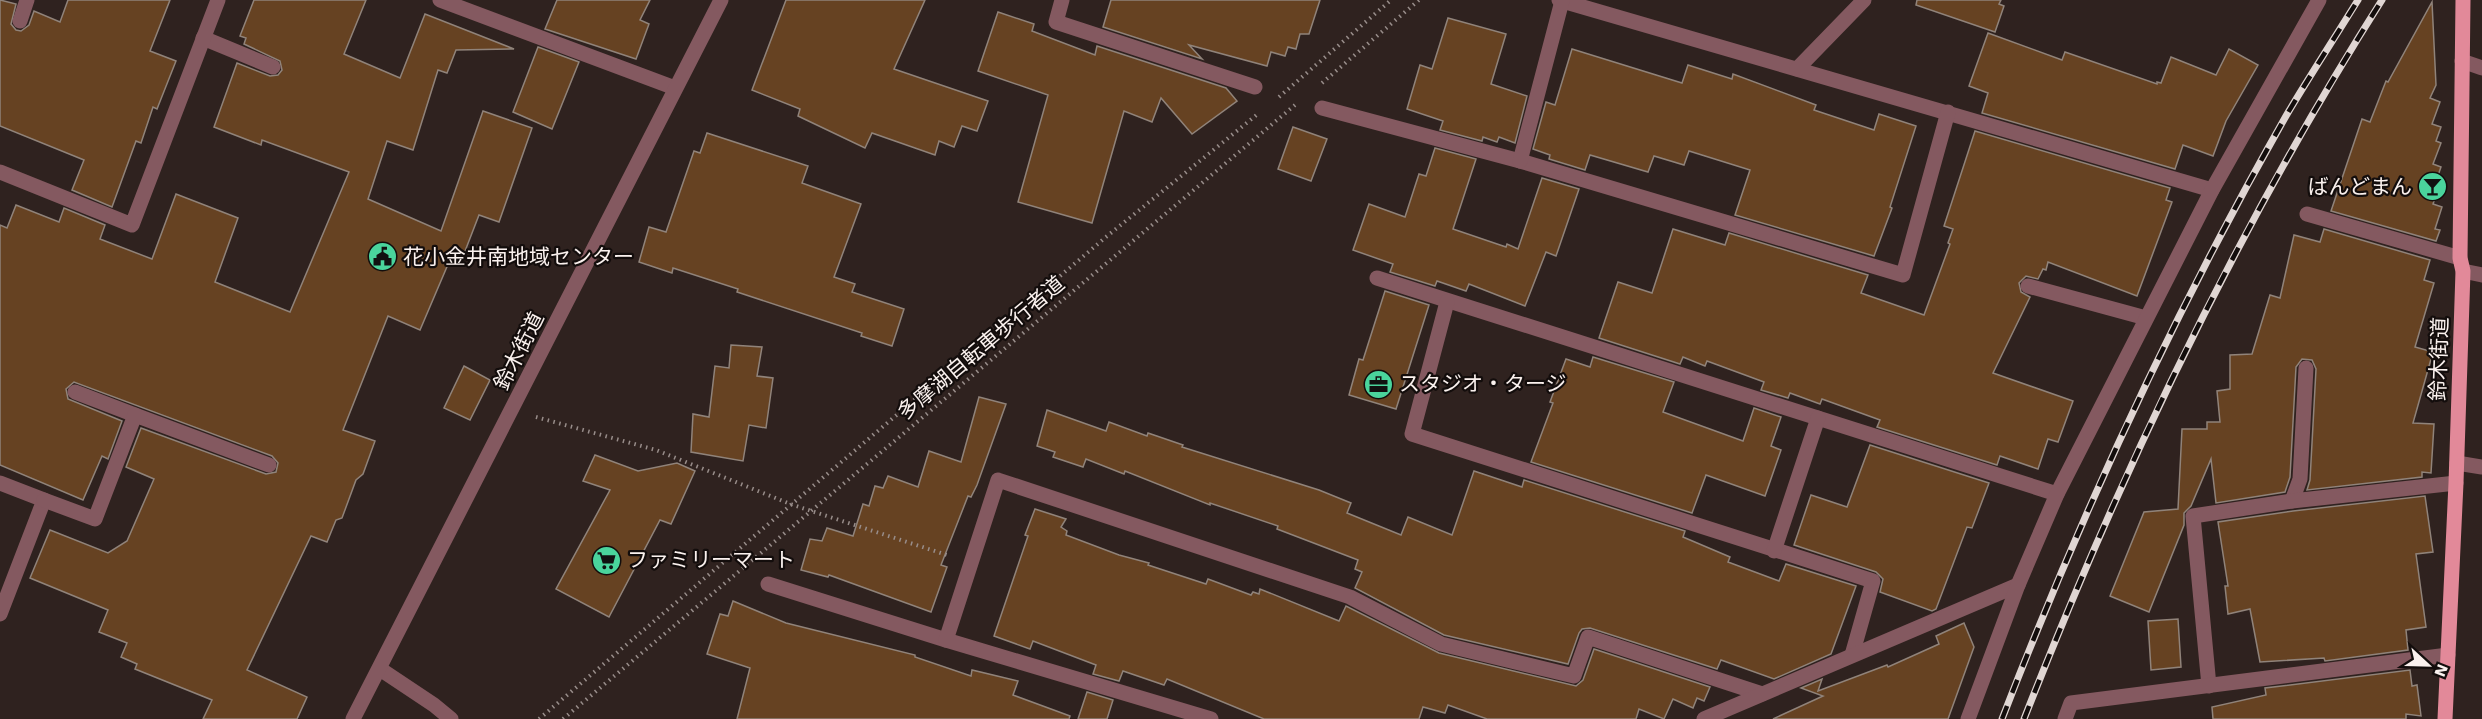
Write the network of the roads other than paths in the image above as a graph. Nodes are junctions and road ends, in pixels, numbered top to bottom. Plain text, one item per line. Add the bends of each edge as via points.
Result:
1 (27, 0) edge
2 (218, 0) edge
3 (440, 0) edge
4 (721, 0) edge
5 (1062, 0) edge
6 (1561, 0) edge
7 (1864, 0) edge
8 (2319, 0) edge
9 (2463, 0) edge
10 (20, 21) dead end
11 (203, 38) junction
12 (2462, 61) junction
13 (273, 67) dead end
14 (2482, 68) edge
15 (1797, 69) junction
16 (1255, 87) dead end
17 (675, 88) junction
18 (1322, 108) dead end
19 (1948, 112) junction
20 (1520, 161) junction
21 (0, 172) edge
22 (2212, 190) junction
23 (2307, 214) dead end
24 (2461, 264) junction
25 (2482, 275) edge
26 (1377, 278) dead end
27 (2028, 286) dead end
28 (1447, 302) junction
29 (2146, 318) junction
30 (2306, 368) dead end
31 (75, 392) dead end
32 (135, 415) junction
33 (1818, 418) junction
34 (2457, 463) junction
35 (269, 465) dead end
36 (2482, 467) edge
37 (0, 483) edge
38 (2456, 483) junction
39 (2057, 494) junction
40 (44, 500) junction
41 (2292, 501) junction
42 (1774, 551) junction
43 (768, 584) dead end
44 (2018, 585) junction
45 (0, 614) edge
46 (946, 640) junction
47 (1852, 655) junction
48 (2448, 655) junction
49 (380, 669) junction
50 (2209, 686) junction
51 (1762, 694) junction
52 (353, 719) edge
53 (451, 719) edge
54 (1210, 719) edge
55 (1704, 719) edge
56 (1968, 719) edge
57 (2065, 719) edge
58 (2445, 719) edge

1 - 10 street
2 - 11 street
3 - 17 street
4 - 17 street, 鈴木街道
5 - 16 street via 1056,22
6 - 15 street
6 - 20 street
7 - 15 street
8 - 22 street
9 - 12 main road, 鈴木街道
11 - 13 street
11 - 21 street via 132,225
12 - 14 street
12 - 24 main road, 鈴木街道
15 - 19 street
17 - 49 street, 鈴木街道
18 - 20 street
19 - 20 street via 1903,275
19 - 22 street
22 - 29 street
23 - 24 street
24 - 25 street
24 - 34 main road, 鈴木街道
26 - 28 street
27 - 29 street
28 - 33 street
28 - 42 street via 1412,434
29 - 39 street
30 - 41 street via 2300,478
31 - 32 street
32 - 35 street
32 - 40 street via 95,519
33 - 39 street
33 - 42 street
34 - 36 street
34 - 38 main road, 鈴木街道
37 - 40 street
38 - 41 street
38 - 48 main road, 鈴木街道
39 - 44 street
40 - 45 street
41 - 50 street via 2193,516
42 - 47 street via 1873,581
43 - 46 street
44 - 47 street
44 - 56 street
46 - 51 street via 998,480 1350,597 1441,644 1574,676 1588,638
46 - 54 street
47 - 51 street
48 - 50 street
48 - 58 main road, 鈴木街道
49 - 52 street, 鈴木街道
49 - 53 street
50 - 57 street via 2071,703
51 - 55 street

